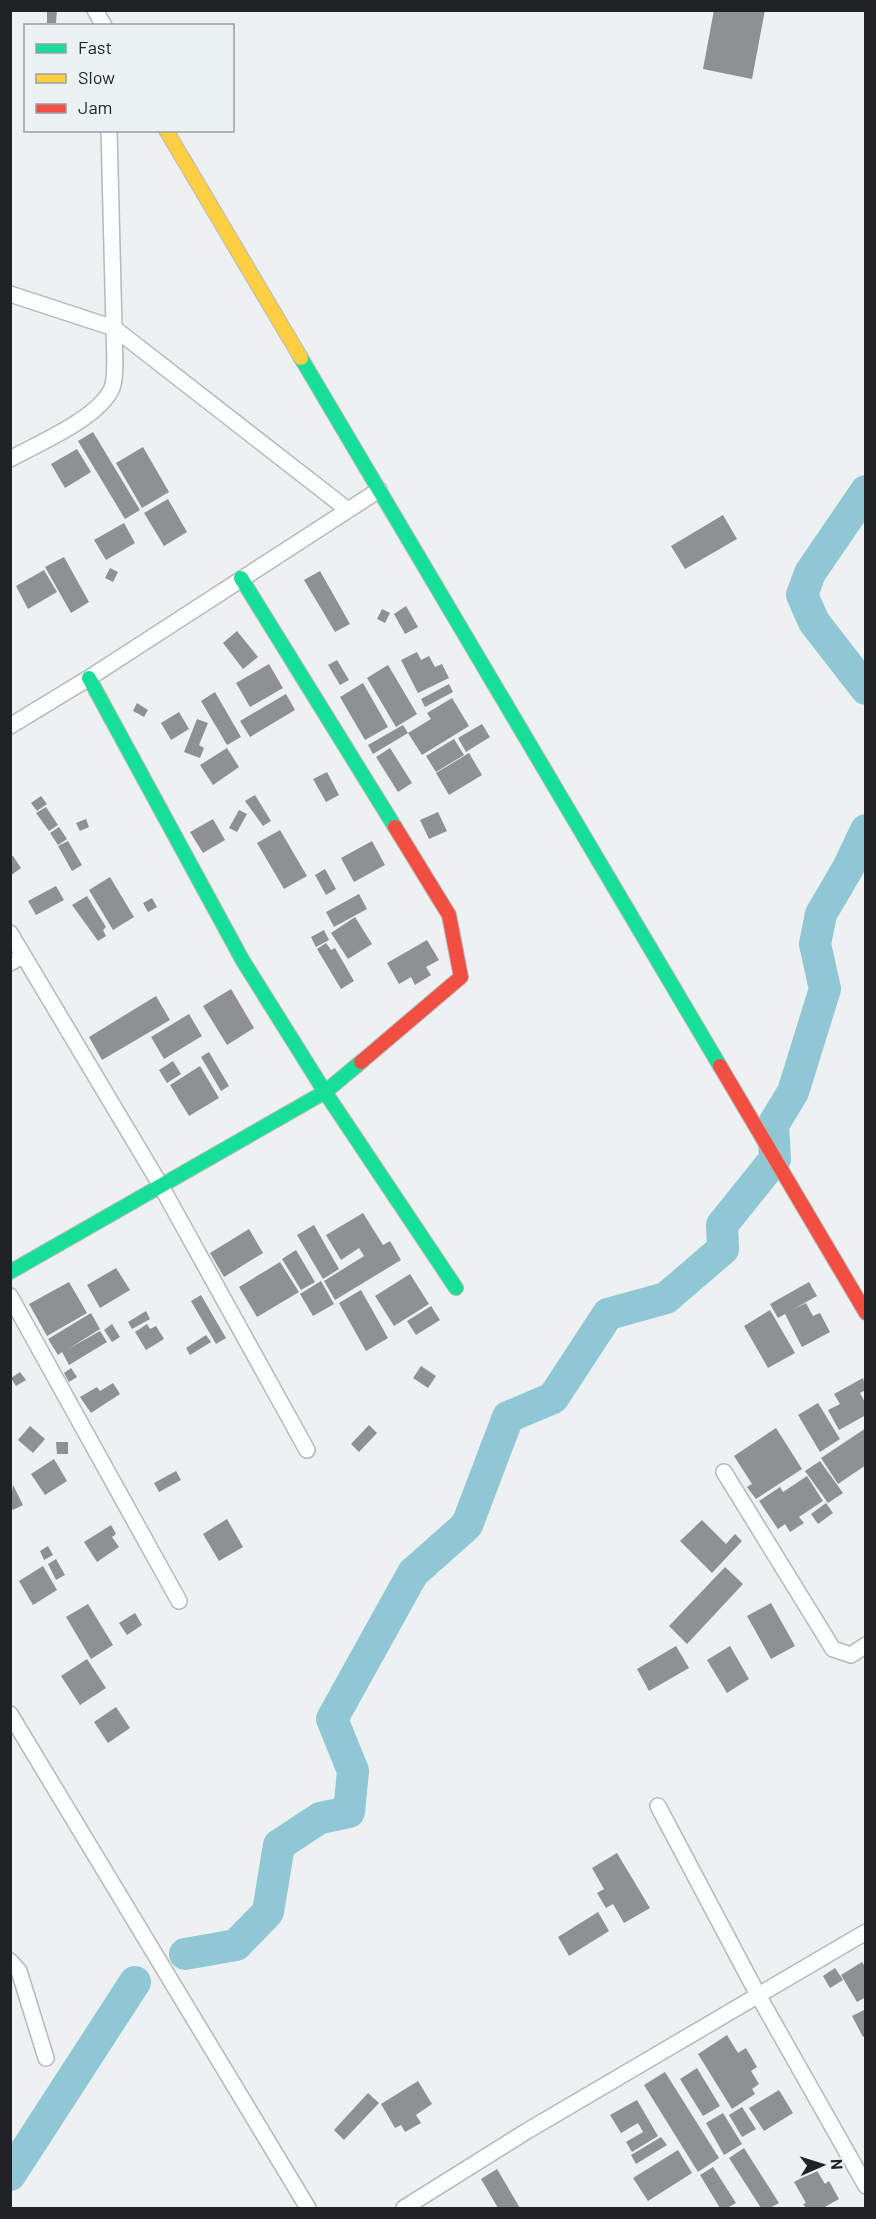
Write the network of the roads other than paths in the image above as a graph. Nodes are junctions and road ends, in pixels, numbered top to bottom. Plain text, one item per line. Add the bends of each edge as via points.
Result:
1 (95, 10) edge
2 (103, 24) edge
3 (109, 132) edge
4 (167, 132) edge
5 (10, 294) edge
6 (114, 328) junction
7 (10, 459) edge
8 (379, 490) junction
9 (348, 510) junction
10 (242, 578) junction
11 (89, 678) junction
12 (10, 726) edge
13 (10, 933) edge
14 (17, 959) edge
15 (325, 1092) junction
16 (161, 1186) junction
17 (10, 1272) edge
18 (456, 1288) dead end
19 (10, 1296) edge
20 (866, 1313) edge
21 (307, 1450) dead end
22 (724, 1472) dead end
23 (179, 1600) dead end
24 (866, 1645) edge
25 (10, 1714) edge
26 (658, 1806) dead end
27 (866, 1932) edge
28 (10, 1961) edge
29 (758, 1995) junction
30 (46, 2058) dead end
31 (866, 2186) edge
32 (308, 2208) edge
33 (404, 2208) edge

1 - 2 street
3 - 6 street
4 - 8 street
5 - 6 street
6 - 7 street via 113,386 103,403
6 - 9 street
8 - 9 street
8 - 20 street
9 - 10 street
10 - 11 street
10 - 15 street via 449,915 461,977
11 - 12 street
11 - 15 street via 243,961
13 - 14 street
14 - 16 street
15 - 16 street
15 - 18 street
16 - 17 street
16 - 21 street
19 - 23 street
22 - 24 street via 833,1649 851,1655
25 - 32 street
26 - 29 street
27 - 29 street
28 - 30 street via 19,1971
29 - 31 street
29 - 33 street

